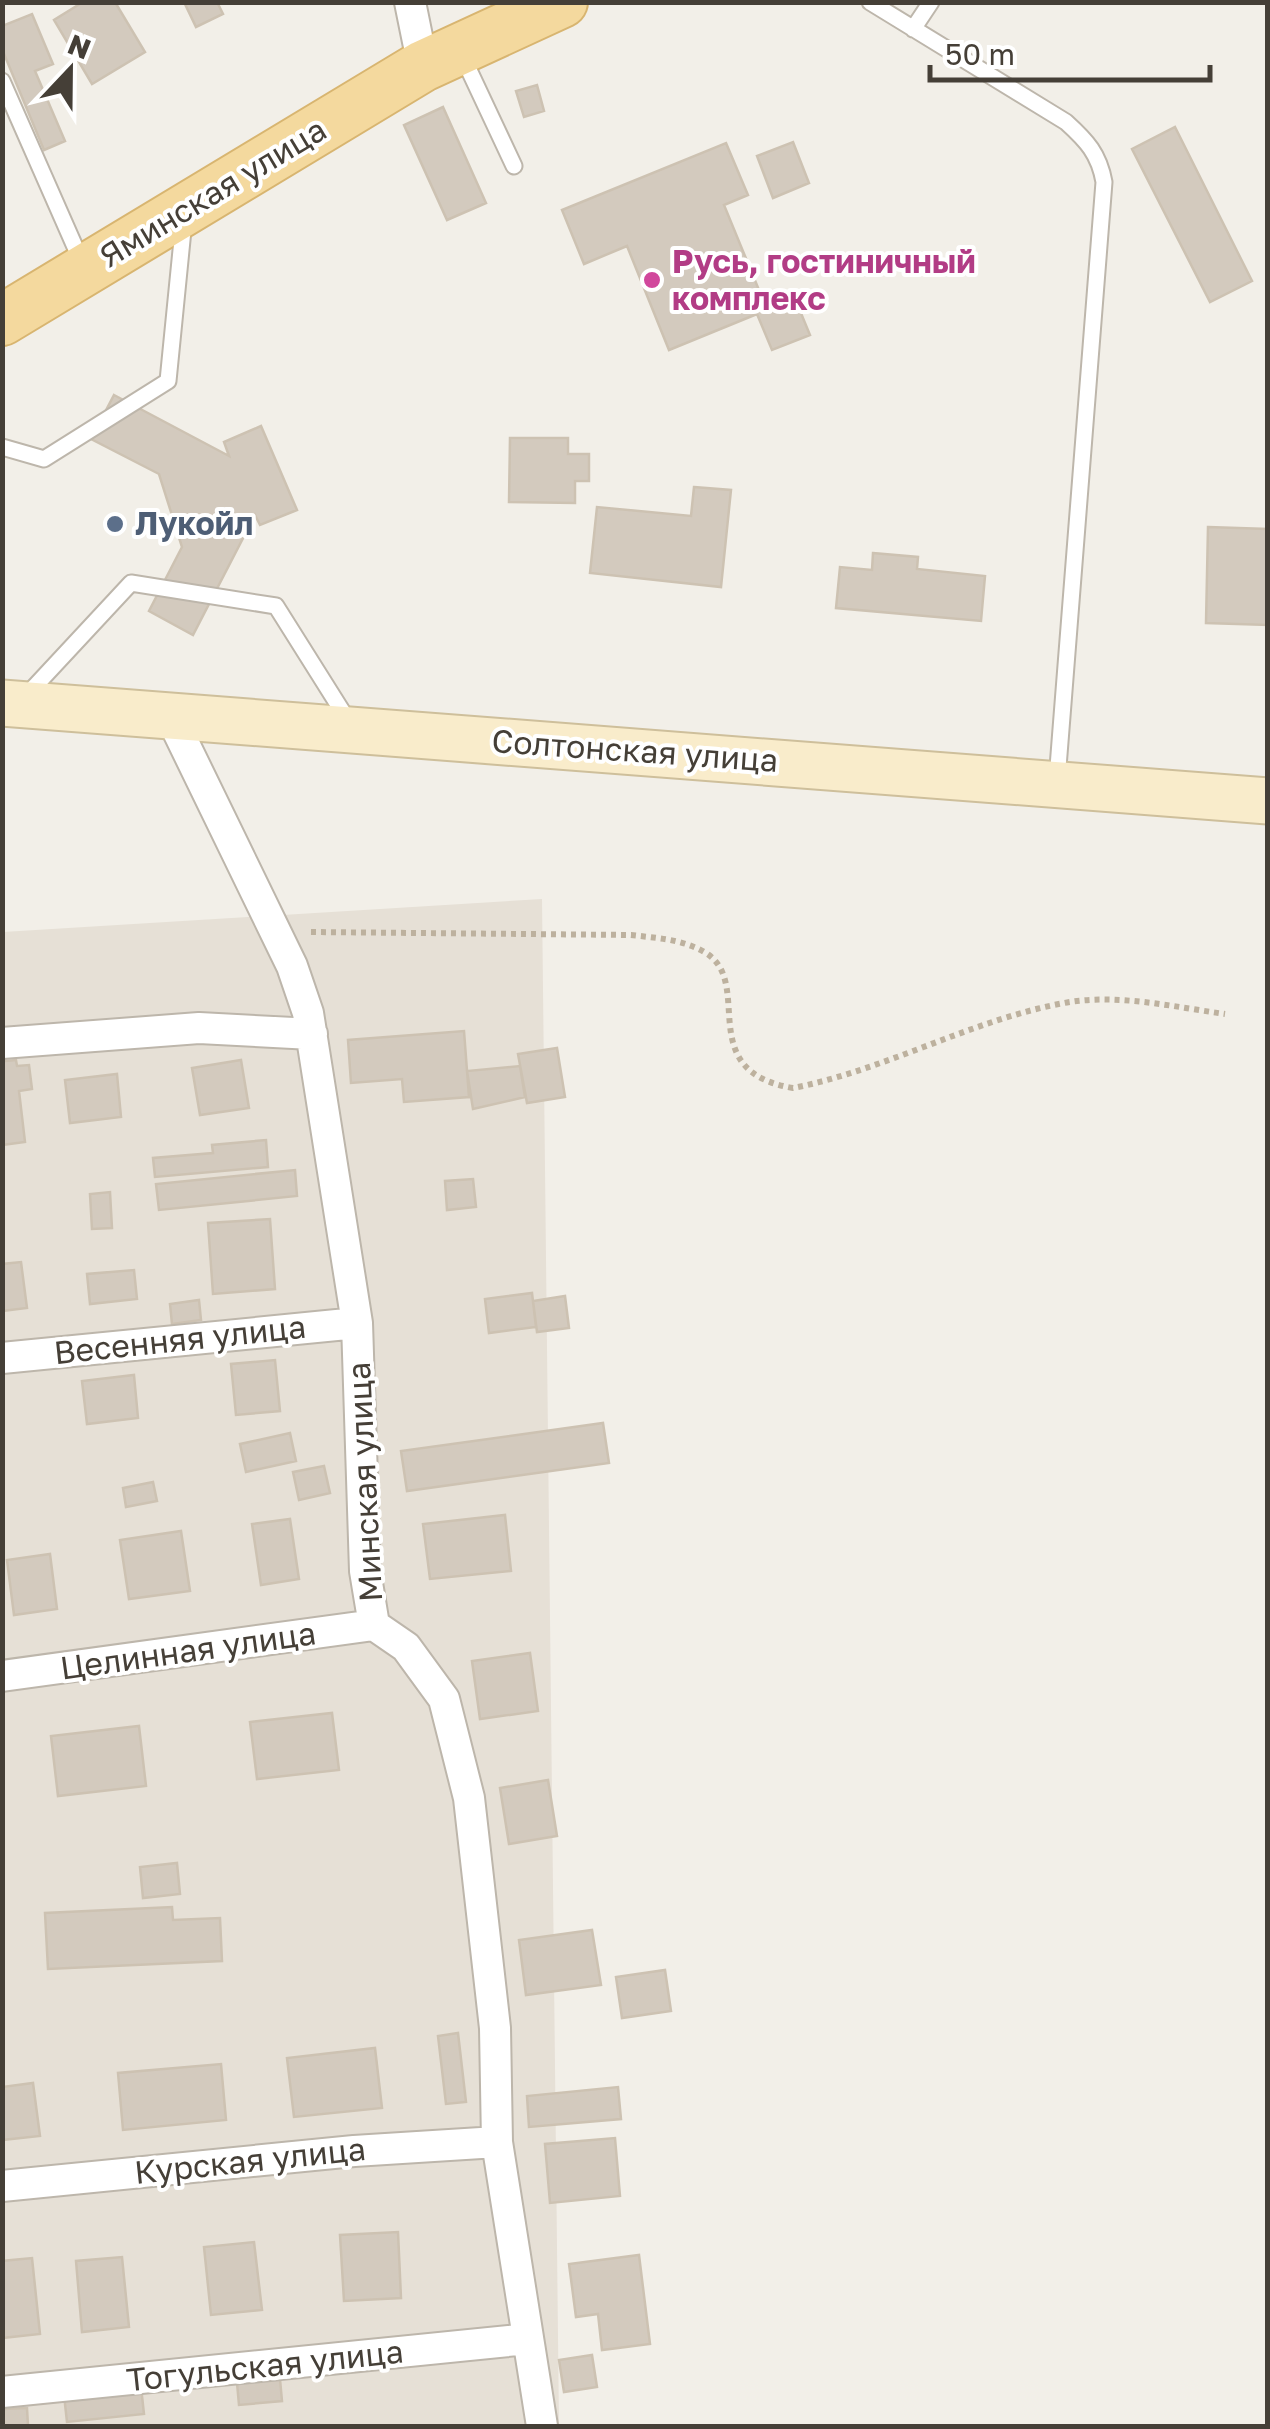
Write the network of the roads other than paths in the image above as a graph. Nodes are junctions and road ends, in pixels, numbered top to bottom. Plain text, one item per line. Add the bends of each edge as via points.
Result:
1 (410, 2) edge
2 (562, 2) edge
3 (870, 2) edge
4 (931, 2) edge
5 (914, 29) junction
6 (441, 58) junction
7 (2, 81) edge
8 (514, 166) dead end
9 (185, 210) junction
10 (85, 270) junction
11 (2, 320) edge
12 (2, 447) edge
13 (10, 704) edge
14 (170, 714) junction
15 (354, 729) junction
16 (1056, 784) junction
17 (1268, 800) edge
18 (312, 1034) junction
19 (2, 1044) edge
20 (356, 1323) junction
21 (2, 1358) edge
22 (374, 1626) junction
23 (2, 1676) edge
24 (497, 2142) junction
25 (2, 2186) edge
26 (528, 2339) junction
27 (2, 2392) edge
28 (542, 2426) edge

1 - 6 street
2 - 6 main road, Яминская улица
3 - 5 lane
4 - 5 lane
5 - 16 lane via 1066,122 1092,147 1104,182
6 - 8 lane
6 - 9 main road, Яминская улица
7 - 10 lane
9 - 10 main road, Яминская улица
9 - 12 lane via 168,381 44,459
10 - 11 main road, Яминская улица
13 - 14 main road, Солтонская улица
13 - 15 lane via 131,582 276,606
14 - 15 main road, Солтонская улица
14 - 18 street, Минская улица via 275,932
15 - 16 main road, Солтонская улица
16 - 17 main road, Солтонская улица
18 - 19 street via 199,1028
18 - 20 street, Минская улица
20 - 21 street, Весенняя улица
20 - 22 street, Минская улица via 365,1571
22 - 23 street, Целинная улица
22 - 24 street, Минская улица via 406,1647 444,1699 462,1768 495,2028
24 - 25 street, Курская улица
24 - 26 street, Минская улица
26 - 27 street, Тогульская улица
26 - 28 street, Минская улица

